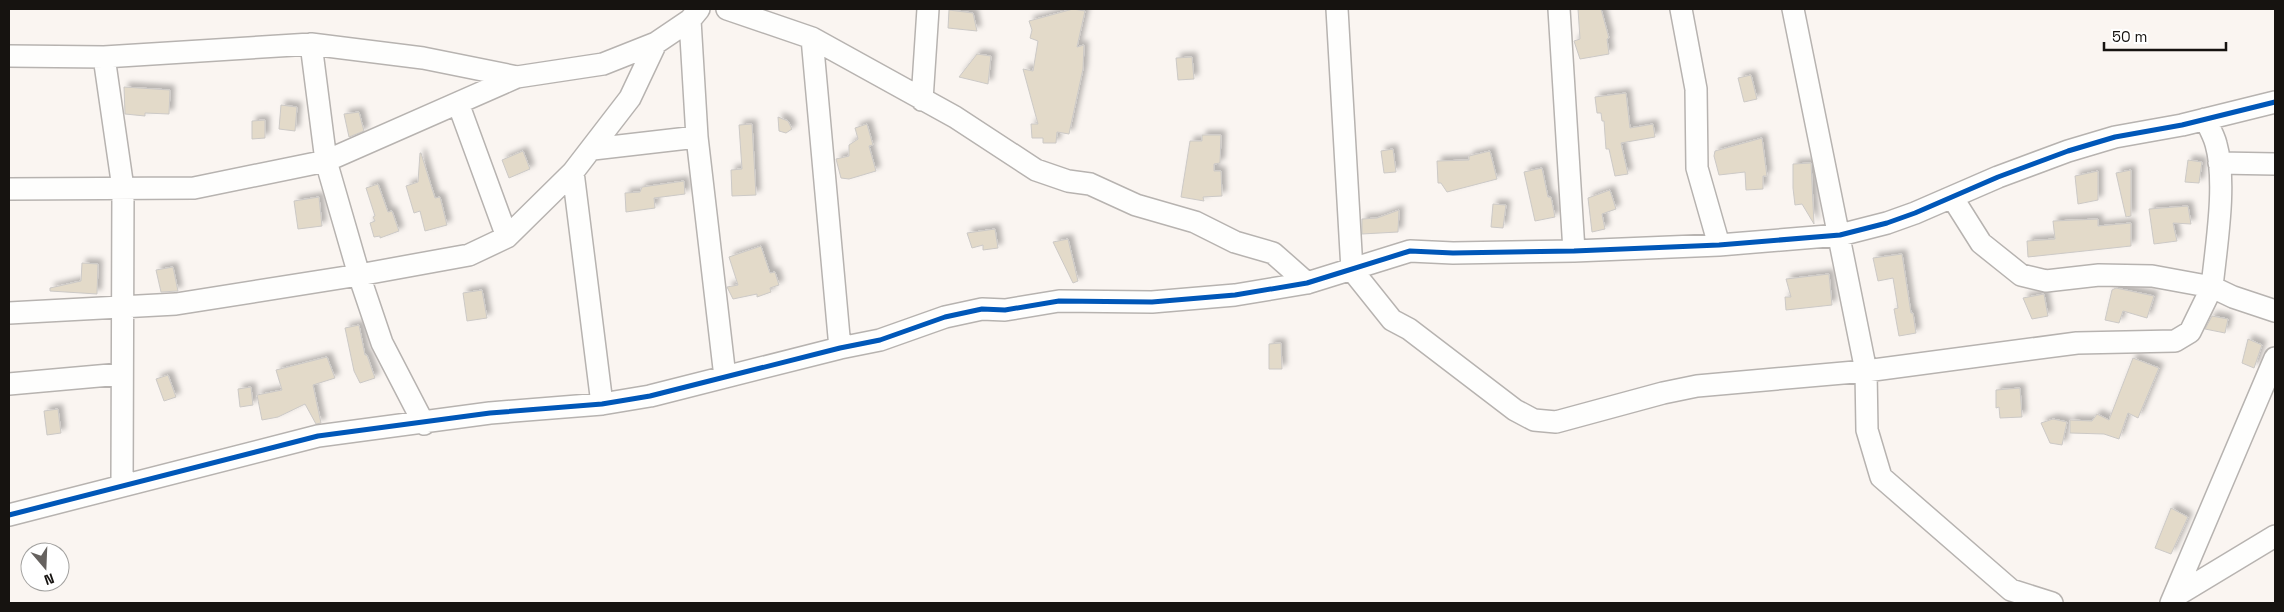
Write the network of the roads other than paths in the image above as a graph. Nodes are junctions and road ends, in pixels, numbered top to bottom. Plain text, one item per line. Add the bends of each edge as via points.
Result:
1 (727, 9) edge
2 (928, 9) edge
3 (1337, 9) edge
4 (1559, 9) edge
5 (1682, 9) edge
6 (1793, 9) edge
7 (695, 15) edge
8 (812, 38) junction
9 (656, 43) junction
10 (310, 44) junction
11 (9, 56) edge
12 (104, 57) junction
13 (517, 77) junction
14 (922, 100) junction
15 (2275, 102) edge
16 (458, 103) junction
17 (2205, 119) junction
18 (697, 137) junction
19 (593, 149) junction
20 (326, 161) junction
21 (2219, 163) junction
22 (2275, 164) edge
23 (573, 172) junction
24 (123, 188) junction
25 (9, 189) edge
26 (1952, 197) junction
27 (1840, 235) junction
28 (507, 237) junction
29 (1719, 245) junction
30 (1574, 251) junction
31 (1352, 270) junction
32 (359, 275) junction
33 (1307, 283) junction
34 (2212, 287) junction
35 (124, 307) junction
36 (2275, 311) edge
37 (9, 313) edge
38 (840, 348) junction
39 (2275, 358) edge
40 (1866, 371) junction
41 (121, 374) junction
42 (725, 377) junction
43 (9, 384) edge
44 (602, 404) junction
45 (424, 424) junction
46 (122, 485) junction
47 (9, 515) edge
48 (2275, 536) edge
49 (2172, 600) edge
50 (2052, 603) edge

1 - 8 street
2 - 14 street
3 - 31 street
4 - 30 street
5 - 29 street via 1696,90 1697,168
6 - 27 street
7 - 9 street
7 - 18 street
8 - 14 street
8 - 38 street
9 - 13 street via 603,64
9 - 19 street via 630,98
10 - 12 street
10 - 13 street via 423,58
10 - 20 street
11 - 12 street
12 - 24 street
13 - 16 street
14 - 33 street via 955,117 1036,170 1068,181 1090,184 1136,205 1195,222 1235,242 1273,253
15 - 17 street
16 - 20 street
16 - 28 street
17 - 21 street via 2216,143
17 - 26 street via 2115,137 2068,151
18 - 19 street
18 - 42 street
19 - 23 street
20 - 24 street via 194,188
20 - 32 street
21 - 22 street
21 - 34 street
23 - 28 street
23 - 44 street
24 - 25 street
24 - 35 street
26 - 27 street via 1887,223
26 - 34 street via 1982,243 2021,275 2046,281 2099,275 2152,276
27 - 29 street
27 - 40 street
28 - 32 street via 469,255
29 - 30 street
30 - 31 street via 1410,251
31 - 33 street
31 - 40 street via 1392,320 1409,329 1515,410 1534,420 1564,421 1697,386
32 - 35 street via 176,304
32 - 45 street via 382,344
33 - 38 street via 1188,300 1059,301 1005,310 982,309 945,317 880,340
34 - 36 street
34 - 40 street via 2190,332 2176,341 2077,343
35 - 37 street
35 - 41 street
38 - 42 street
39 - 49 street
40 - 50 street via 1867,430 1880,477 2011,590
41 - 43 street
41 - 46 street
42 - 44 street
44 - 45 street via 490,413
45 - 46 street via 318,436
46 - 47 street
48 - 49 street

